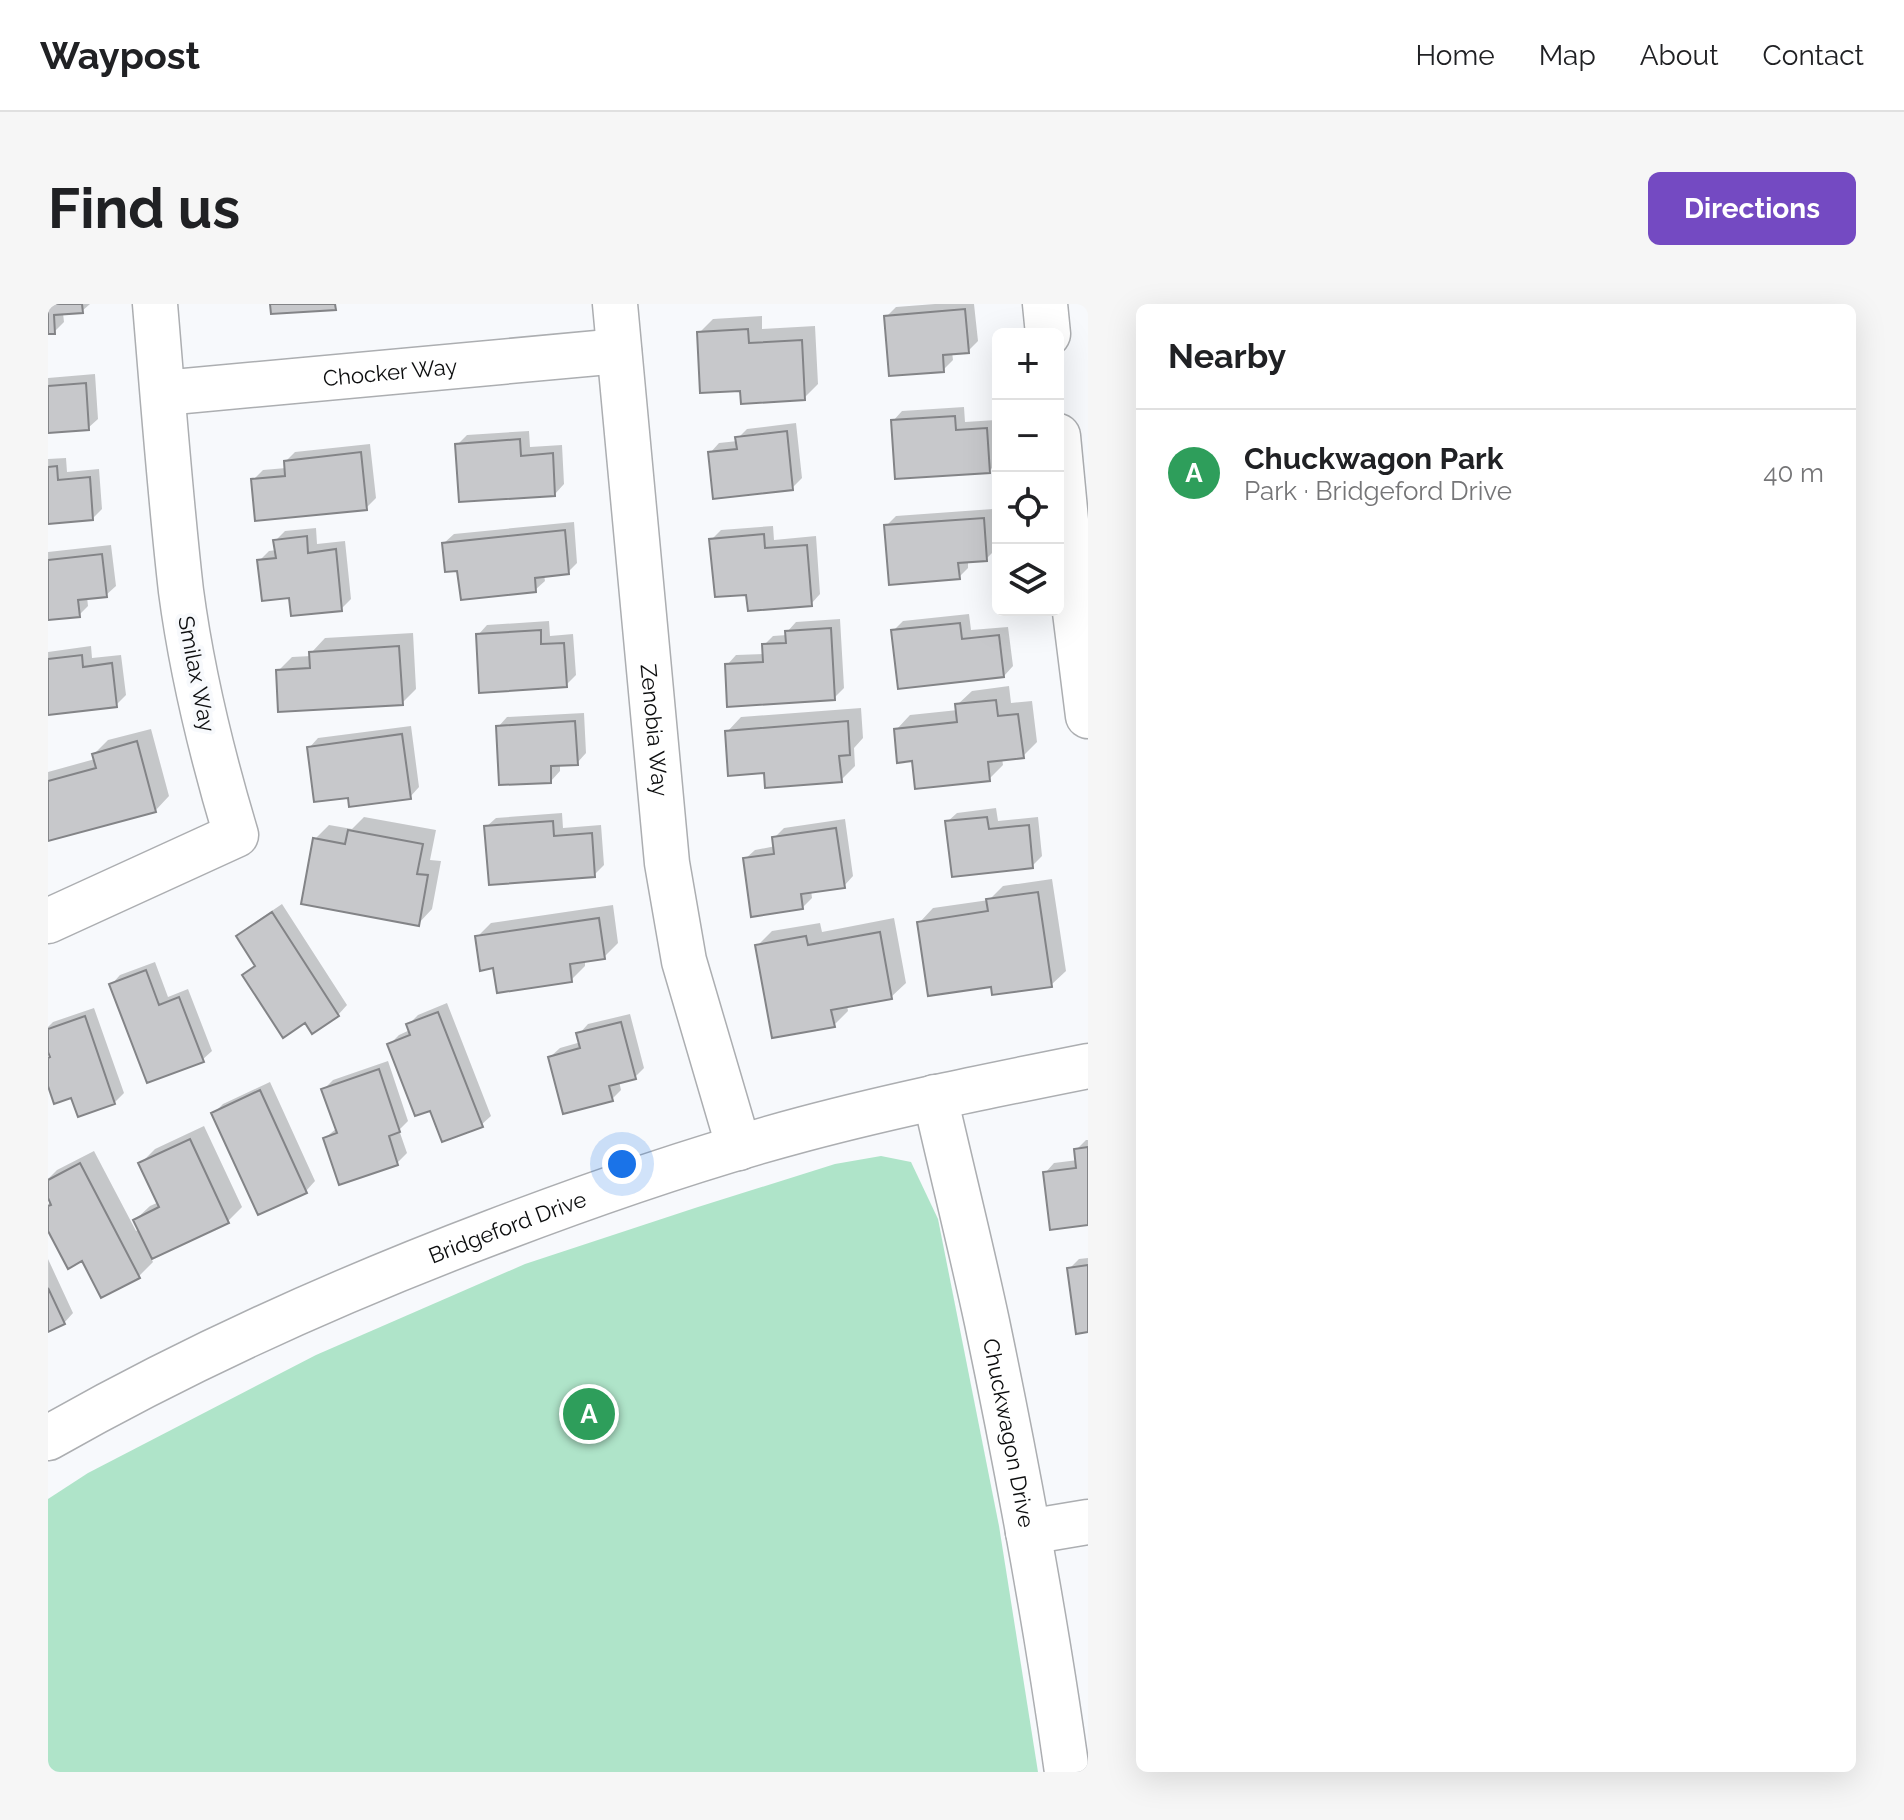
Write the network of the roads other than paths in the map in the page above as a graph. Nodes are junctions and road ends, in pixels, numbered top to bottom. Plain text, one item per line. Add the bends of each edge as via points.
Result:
1 (155, 304) edge
2 (615, 304) edge
3 (1045, 304) edge
4 (1047, 328) edge
5 (619, 351) junction
6 (163, 393) junction
7 (1063, 472) edge
8 (1081, 604) edge
9 (1088, 716) edge
10 (48, 921) edge
11 (1088, 1066) edge
12 (935, 1097) junction
13 (739, 1148) junction
14 (48, 1438) edge
15 (1088, 1522) edge
16 (1028, 1532) junction
17 (1067, 1772) edge

1 - 6 street, Smilax Way
2 - 5 street, Zenobia Way
3 - 4 street
5 - 6 street, Chocker Way
5 - 13 street, Zenobia Way via 667,863 684,961
6 - 10 street, Smilax Way via 196,681 236,835
7 - 8 street
8 - 9 street
11 - 12 street, Bridgeford Drive
12 - 13 street, Bridgeford Drive
12 - 16 street, Chuckwagon Drive
13 - 14 street, Bridgeford Drive via 576,1200 410,1263 248,1335
15 - 16 street
16 - 17 street, Chuckwagon Drive

